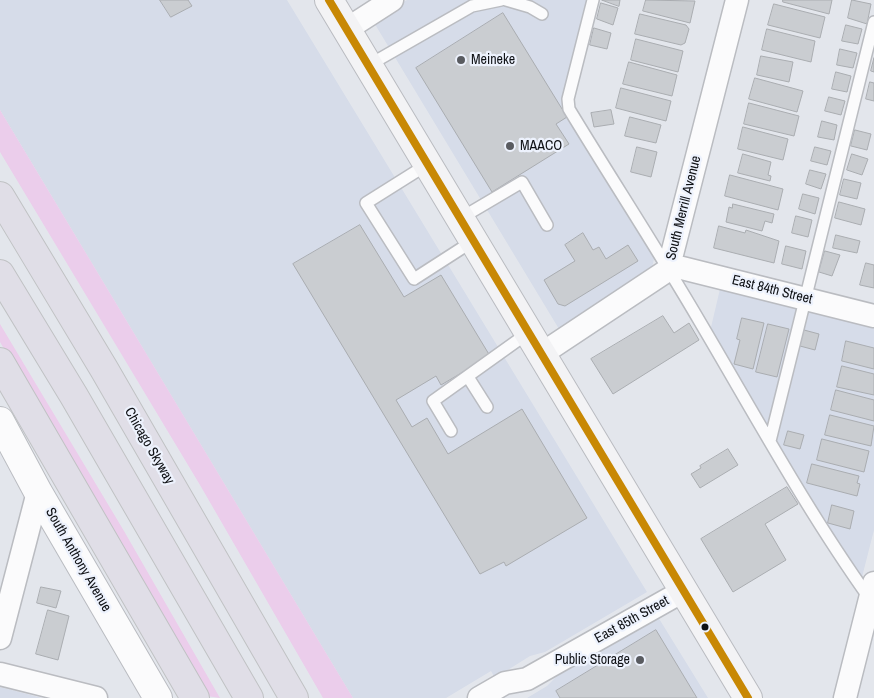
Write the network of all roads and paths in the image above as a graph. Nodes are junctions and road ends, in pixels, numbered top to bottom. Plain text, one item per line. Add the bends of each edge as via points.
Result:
1 (329, 0) edge
2 (392, 0) edge
3 (501, 0) edge
4 (506, 0) edge
5 (593, 0) edge
6 (737, 0) edge
7 (542, 14) dead end
8 (874, 22) edge
9 (347, 29) junction
10 (368, 65) junction
11 (428, 164) junction
12 (0, 196) edge
13 (461, 218) junction
14 (547, 225) dead end
15 (474, 241) junction
16 (669, 267) junction
17 (0, 274) edge
18 (806, 298) junction
19 (874, 316) edge
20 (536, 342) junction
21 (0, 362) edge
22 (468, 377) junction
23 (487, 407) dead end
24 (0, 422) edge
25 (450, 431) dead end
26 (770, 441) junction
27 (38, 492) junction
28 (685, 590) junction
29 (872, 591) edge
30 (0, 638) edge
31 (0, 674) edge
32 (527, 679) junction
33 (193, 695) edge
34 (96, 698) edge
35 (158, 698) edge
36 (249, 698) edge
37 (294, 698) edge
38 (479, 698) edge
39 (512, 698) edge
40 (748, 698) edge
41 (845, 698) edge

1 - 9 main road
2 - 9 street
3 - 10 lane via 472,6
4 - 7 lane
5 - 16 lane via 568,99 569,109
6 - 16 street, South Merrill Avenue
8 - 18 lane
9 - 10 main road
10 - 11 main road
11 - 13 main road
11 - 15 lane via 366,203 414,279
12 - 37 highway, Chicago Skyway
13 - 14 lane via 522,182
13 - 15 main road
15 - 20 main road
16 - 18 street, East 84th Street
16 - 20 street, South Merrill Avenue
16 - 26 lane
17 - 36 highway
18 - 19 street, East 84th Street
18 - 26 lane
20 - 22 lane
20 - 28 main road
21 - 33 highway
22 - 23 lane
22 - 25 lane via 433,401
24 - 27 street, South Anthony Avenue
26 - 29 lane via 852,574
27 - 30 street
27 - 35 street, South Anthony Avenue
28 - 32 street, East 85th Street
28 - 40 main road
29 - 41 street
31 - 34 street
32 - 38 street, East 85th Street via 505,683
32 - 39 street, East 85th Street

